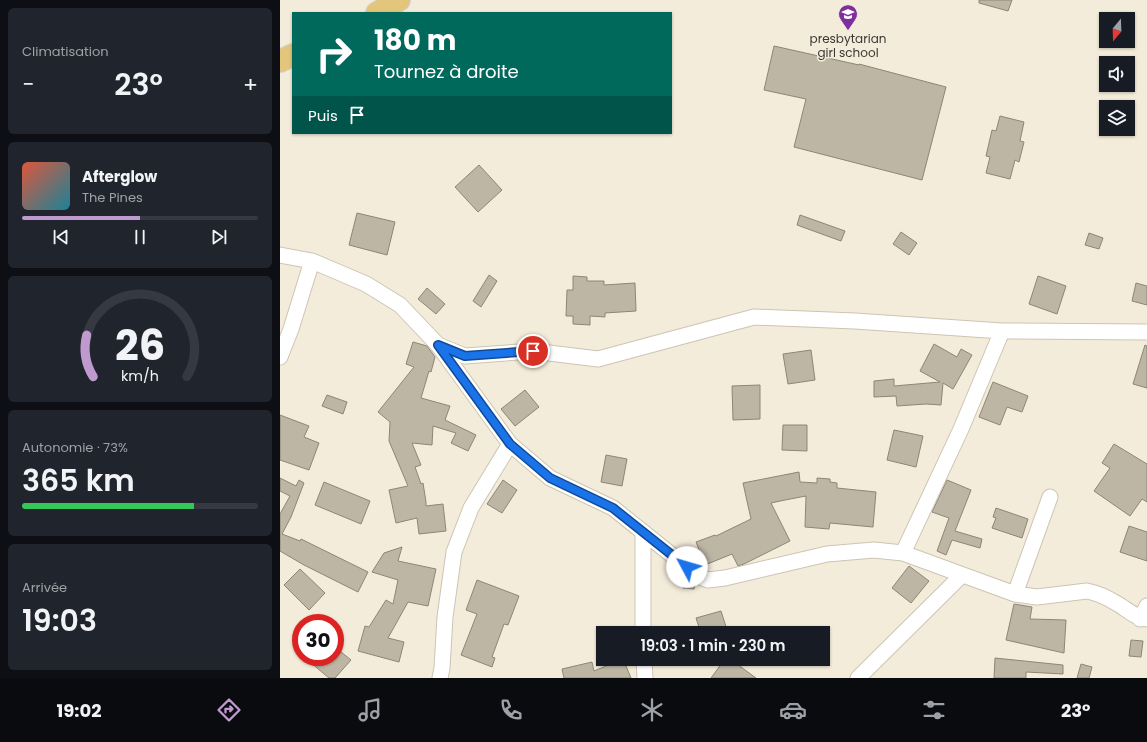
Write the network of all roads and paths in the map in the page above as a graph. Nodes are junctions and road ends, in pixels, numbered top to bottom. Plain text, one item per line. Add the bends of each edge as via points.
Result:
1 (399, 0) edge
2 (379, 12) edge
3 (292, 55) edge
4 (280, 61) edge
5 (280, 255) edge
6 (312, 261) junction
7 (1002, 331) junction
8 (1147, 332) edge
9 (438, 345) junction
10 (280, 357) edge
11 (510, 444) junction
12 (1050, 497) dead end
13 (643, 533) junction
14 (903, 553) junction
15 (962, 575) junction
16 (1015, 594) junction
17 (1145, 615) edge
18 (643, 626) edge
19 (644, 666) edge
20 (444, 676) edge
21 (645, 678) edge
22 (858, 678) edge

1 - 2 highway
3 - 4 highway
5 - 6 street
6 - 9 street via 366,284 400,305
6 - 10 street
7 - 8 street
7 - 9 street via 754,316 598,359 533,351 465,356
7 - 14 street via 961,429
9 - 11 street
11 - 13 street via 550,478 613,508
11 - 20 street via 471,508 454,552 445,617
12 - 16 street
13 - 14 street via 698,576 708,580 826,554 874,550
13 - 18 street
14 - 15 street
15 - 16 street
15 - 22 street
16 - 17 street via 1037,597 1094,592
19 - 21 street

